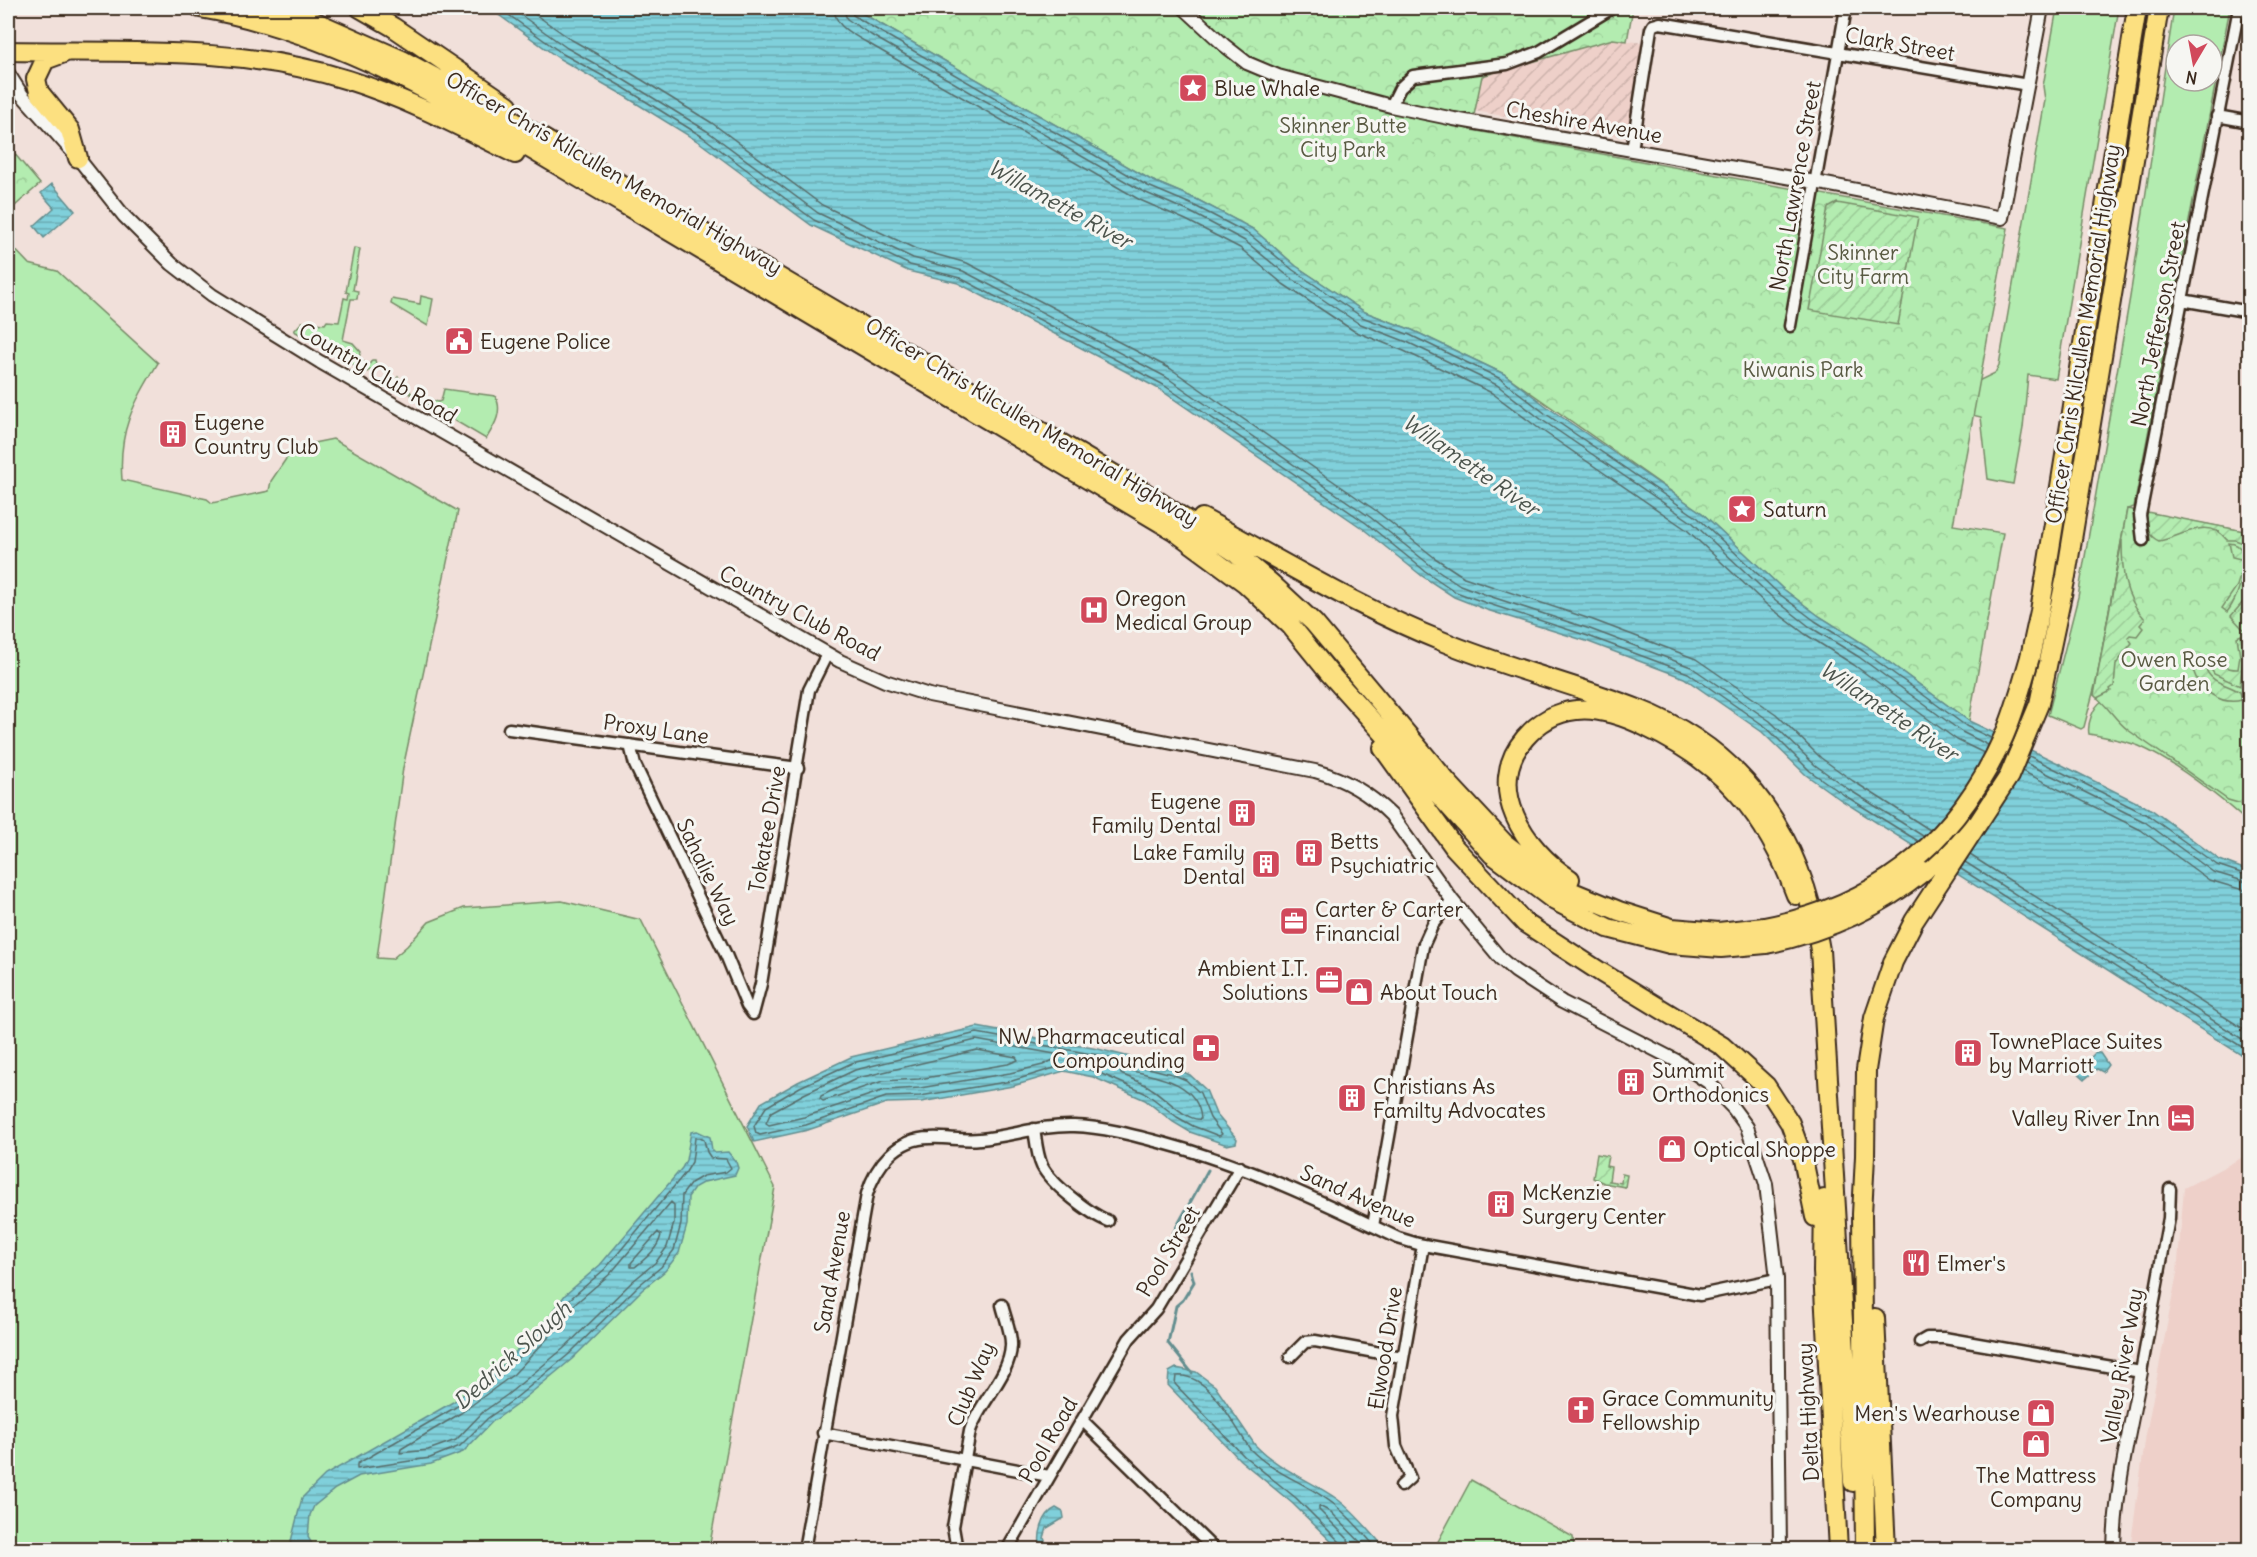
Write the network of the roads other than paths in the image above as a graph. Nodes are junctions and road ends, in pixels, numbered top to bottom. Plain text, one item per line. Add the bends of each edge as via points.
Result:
1 (200, 8) edge
2 (266, 8) edge
3 (360, 8) edge
4 (1184, 8) edge
5 (1612, 8) edge
6 (1846, 8) edge
7 (2042, 8) edge
8 (2137, 8) edge
9 (2158, 8) edge
10 (2239, 8) edge
11 (8, 51) edge
12 (68, 52) junction
13 (1838, 53) junction
14 (8, 73) edge
15 (2028, 85) junction
16 (1391, 106) junction
17 (2217, 116) junction
18 (2250, 122) edge
19 (1632, 150) junction
20 (78, 158) junction
21 (1815, 182) junction
22 (648, 219) junction
23 (687, 223) junction
24 (2182, 300) junction
25 (2250, 312) edge
26 (1790, 326) dead end
27 (1144, 492) junction
28 (2142, 540) dead end
29 (828, 654) junction
30 (2047, 668) junction
31 (1330, 674) junction
32 (509, 729) dead end
33 (630, 745) junction
34 (798, 768) junction
35 (1452, 900) junction
36 (1619, 911) junction
37 (1765, 935) junction
38 (753, 1014) joint
39 (1034, 1129) junction
40 (1865, 1156) junction
41 (1240, 1167) junction
42 (2170, 1189) dead end
43 (1108, 1221) dead end
44 (1373, 1226) junction
45 (1423, 1245) junction
46 (1823, 1272) junction
47 (1777, 1279) junction
48 (1002, 1305) dead end
49 (1920, 1342) dead end
50 (1122, 1350) joint
51 (1290, 1357) dead end
52 (1402, 1357) junction
53 (2141, 1372) junction
54 (1082, 1420) junction
55 (823, 1433) junction
56 (965, 1458) junction
57 (1049, 1476) junction
58 (1401, 1486) dead end
59 (804, 1550) edge
60 (957, 1550) edge
61 (1007, 1550) edge
62 (1215, 1550) edge
63 (1780, 1550) edge
64 (1838, 1550) edge
65 (1863, 1550) edge
66 (1886, 1550) edge
67 (2114, 1550) edge

1 - 22 highway, Officer Chris Kilcullen Memorial Highway via 233,13 312,37 399,74
2 - 23 highway, Officer Chris Kilcullen Memorial Highway via 316,22 402,60
3 - 23 highway
4 - 16 street, Cheshire Avenue via 1247,63 1278,76
5 - 16 street via 1539,52 1507,64 1413,76 1400,88
6 - 13 street, North Lawrence Street
7 - 15 street
8 - 37 highway, Officer Chris Kilcullen Memorial Highway, bridge via 2042,599 2012,715 1984,776 1952,824 1935,841 1903,869 1862,896
9 - 30 highway, Officer Chris Kilcullen Memorial Highway via 2066,576
10 - 17 street, North Jefferson Street
11 - 12 highway
12 - 20 highway via 45,60 36,79 39,92 70,129
12 - 22 highway via 237,57 347,79 391,95
13 - 15 street, Clark Street
13 - 19 street, Clark Street via 1660,23 1653,25
13 - 21 street, North Lawrence Street
14 - 20 street, Country Club Road via 22,95
15 - 21 street, Cheshire Avenue via 2002,218
16 - 19 street, Cheshire Avenue
17 - 18 street
17 - 24 street, North Jefferson Street
19 - 21 street, Cheshire Avenue
20 - 29 street, Country Club Road via 148,242 231,308
21 - 26 street, North Lawrence Street
22 - 31 highway, Officer Chris Kilcullen Memorial Highway via 1173,530 1245,582 1291,626
23 - 27 highway, Officer Chris Kilcullen Memorial Highway
24 - 25 street
24 - 28 street, North Jefferson Street via 2140,515
27 - 36 highway, Officer Chris Kilcullen Memorial Highway via 1233,551 1314,624 1504,843 1563,888
27 - 65 highway via 1198,515 1366,607 1445,643 1639,710 1684,731 1718,755 1751,788 1783,834 1803,877 1820,950 1853,1486
29 - 34 street, Tokatee Drive via 810,690
29 - 35 street, Country Club Road via 885,681 930,695 1315,771 1343,780 1391,815
30 - 37 highway, bridge via 2003,770 1970,822 1924,871 1890,895 1841,921 1801,936
30 - 40 highway via 2039,704 2009,776 1914,921 1893,963 1874,1018 1866,1070
31 - 37 highway, Officer Chris Kilcullen Memorial Highway via 1492,854 1555,901 1608,928 1670,944 1721,948
31 - 46 highway via 1454,847 1525,923 1722,1046 1766,1086 1790,1123 1803,1160
32 - 33 street, Proxy Lane
33 - 34 street, Proxy Lane
33 - 38 street, Sahalie Way via 635,765
34 - 38 street, Tokatee Drive
35 - 44 street via 1433,924 1423,946
35 - 47 street, Country Club Road via 1515,971 1562,1002 1675,1060 1708,1082 1733,1108 1747,1127 1766,1184
36 - 37 highway, Officer Chris Kilcullen Memorial Highway via 1672,928
36 - 46 highway via 1566,876 1532,845 1513,814 1508,793 1513,756 1533,729 1564,712 1600,711 1669,737 1704,760 1736,791 1773,840 1801,909 1809,959 1824,1195
39 - 41 street, Sand Avenue via 1105,1129
39 - 43 street via 1045,1171 1089,1212
39 - 55 street, Sand Avenue via 979,1140 922,1138 899,1148 880,1166 864,1203
40 - 65 highway
40 - 66 highway
41 - 44 street, Sand Avenue
41 - 50 street, Pool Street via 1156,1309
42 - 53 street, Valley River Way via 2169,1218
44 - 45 street, Sand Avenue
45 - 47 street, Sand Avenue via 1700,1295
45 - 52 street, Elwood Drive
46 - 64 highway, Delta Highway
47 - 63 street, Country Club Road
48 - 56 street, Club Way via 1011,1350 974,1419
49 - 53 street via 1944,1338
50 - 54 street, Pool Road
51 - 52 street via 1305,1342 1315,1341
52 - 58 street, Elwood Drive via 1392,1424 1397,1452 1410,1478
53 - 67 street, Valley River Way via 2121,1480
54 - 57 street, Pool Road
54 - 62 street
55 - 56 street
55 - 59 street, Sand Avenue
56 - 57 street
56 - 60 street, Club Way via 953,1527
57 - 61 street, Pool Road

